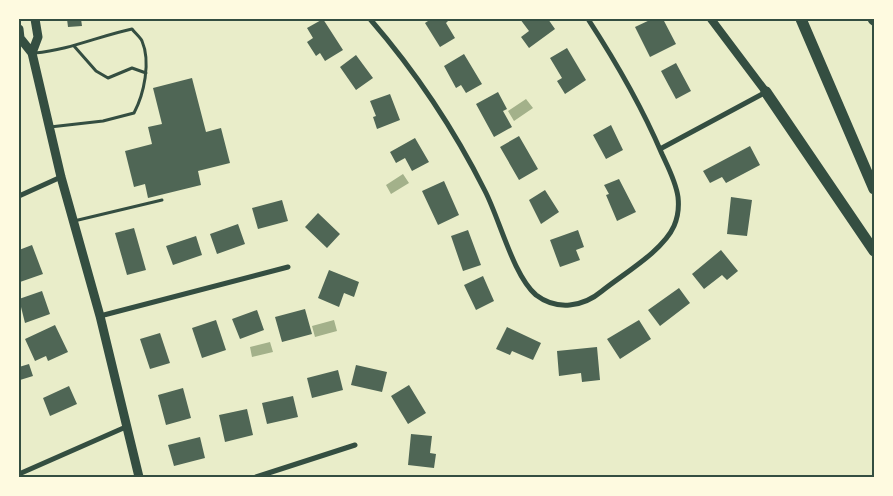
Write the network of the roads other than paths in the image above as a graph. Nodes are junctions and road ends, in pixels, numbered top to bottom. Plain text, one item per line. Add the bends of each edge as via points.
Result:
1 (35, 19) edge
2 (370, 19) edge
3 (588, 19) edge
4 (711, 19) edge
5 (801, 19) edge
6 (19, 29) edge
7 (74, 46) junction
8 (32, 53) junction
9 (146, 73) junction
10 (766, 92) junction
11 (50, 127) junction
12 (660, 150) junction
13 (61, 177) junction
14 (874, 189) edge
15 (19, 196) edge
16 (162, 200) dead end
17 (74, 222) junction
18 (874, 251) edge
19 (288, 267) dead end
20 (100, 316) junction
21 (128, 426) junction
22 (355, 445) dead end
23 (19, 474) edge
24 (139, 477) edge
25 (256, 477) edge

1 - 8 main road via 38,37
2 - 12 street via 399,52 452,131 486,192 525,284 538,296 558,304 578,305 597,296 663,242 675,226 679,208 678,195
3 - 12 street via 633,94
4 - 10 street
5 - 14 highway
6 - 8 main road via 20,38
7 - 8 lane
7 - 9 lane via 96,71 108,78 132,68
7 - 9 lane via 132,29 142,42
8 - 11 main road
9 - 11 lane via 141,99 134,113 103,121
10 - 12 street
10 - 18 highway
11 - 13 main road
13 - 15 street
13 - 17 main road
16 - 17 lane
17 - 20 main road
19 - 20 street
20 - 21 main road
21 - 23 street
21 - 24 main road
22 - 25 street

